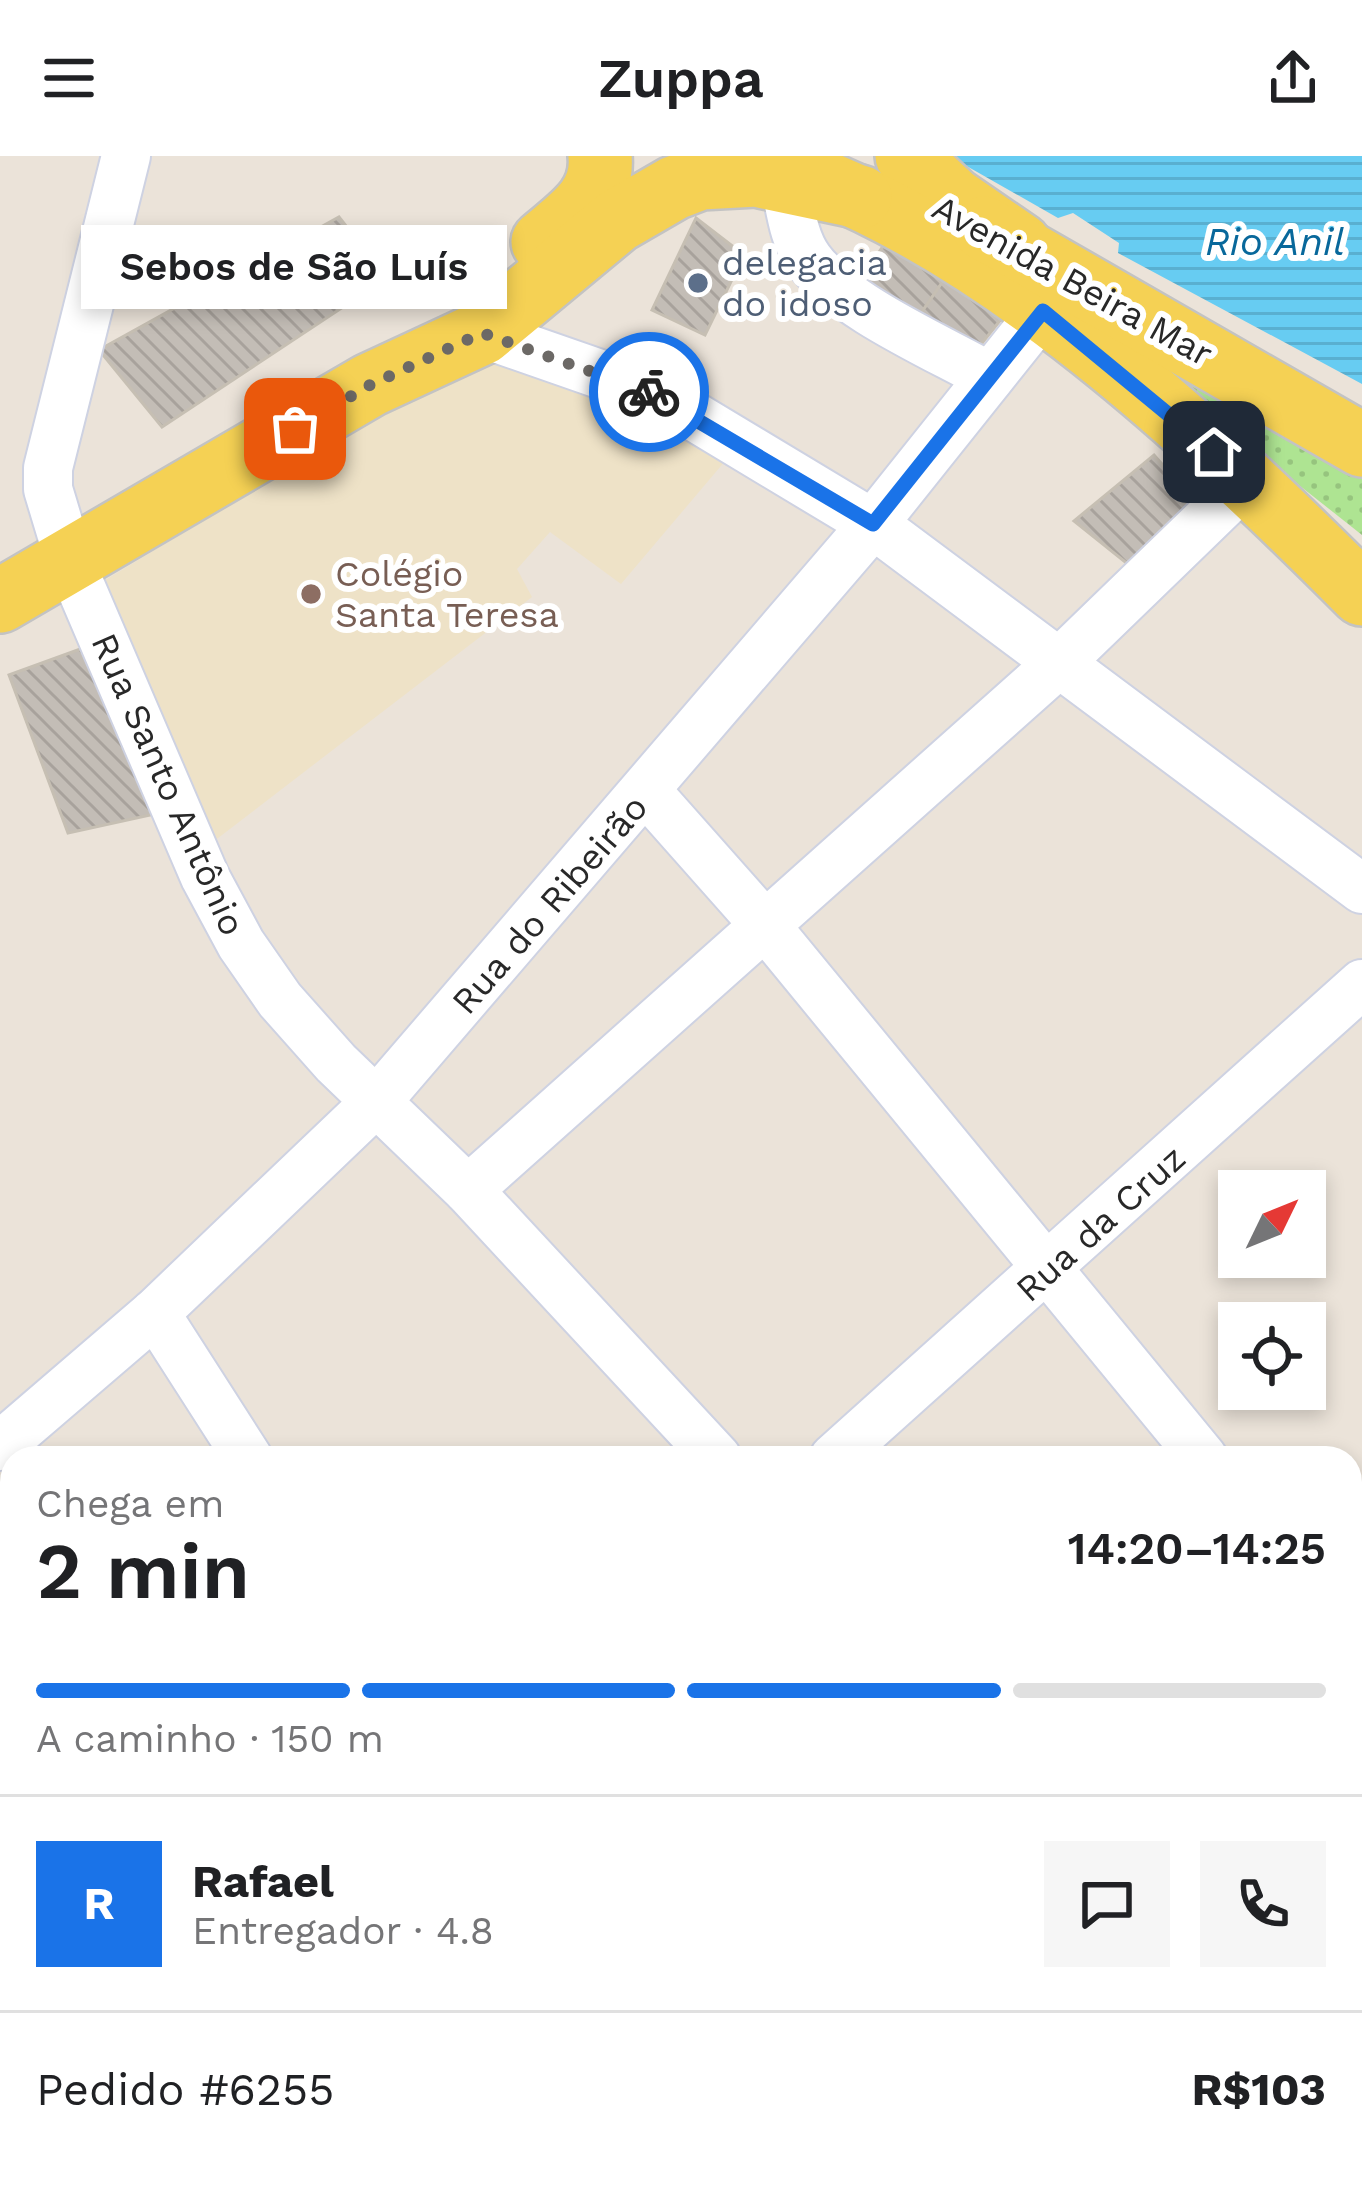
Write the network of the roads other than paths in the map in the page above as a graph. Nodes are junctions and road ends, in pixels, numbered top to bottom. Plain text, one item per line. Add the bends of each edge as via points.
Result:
1 (126, 156) edge
2 (638, 156) edge
3 (908, 156) edge
4 (816, 169) edge
5 (594, 180) edge
6 (1040, 283) junction
7 (482, 333) junction
8 (990, 377) junction
9 (370, 385) junction
10 (1362, 445) edge
11 (1248, 480) junction
12 (873, 524) junction
13 (70, 562) junction
14 (1362, 566) edge
15 (1362, 593) edge
16 (0, 601) edge
17 (1059, 663) junction
18 (647, 792) junction
19 (1362, 889) edge
20 (764, 925) junction
21 (1362, 984) edge
22 (376, 1101) junction
23 (467, 1190) junction
24 (1046, 1272) junction
25 (155, 1313) junction
26 (0, 1446) edge
27 (240, 1446) edge
28 (706, 1446) edge
29 (847, 1446) edge
30 (1193, 1446) edge

1 - 13 street, Rua Santo Antônio via 48,468
2 - 5 main road
3 - 6 main road
4 - 6 main road, Avenida Beira Mar
4 - 7 main road via 674,188 617,221
4 - 8 street via 801,246 817,269
5 - 9 main road
6 - 8 street, Rua do Ribeirão
6 - 10 main road, Avenida Beira Mar
6 - 11 main road, Avenida Beira Mar
7 - 9 main road
7 - 12 street via 657,394
8 - 12 street, Rua do Ribeirão
9 - 13 main road
11 - 14 main road
11 - 15 main road, Avenida Beira Mar
11 - 17 street
12 - 17 street
12 - 18 street, Rua do Ribeirão
13 - 16 main road
13 - 22 street, Rua Santo Antônio via 241,944 280,1000
17 - 19 street
17 - 20 street
18 - 20 street
18 - 22 street, Rua do Ribeirão
20 - 23 street
20 - 24 street
21 - 24 street, Rua da Cruz
22 - 23 street, Rua Santo Antônio
22 - 25 street, Rua do Ribeirão
23 - 28 street, Rua Santo Antônio
24 - 29 street, Rua da Cruz
24 - 30 street
25 - 26 street, Rua do Ribeirão
25 - 27 street

